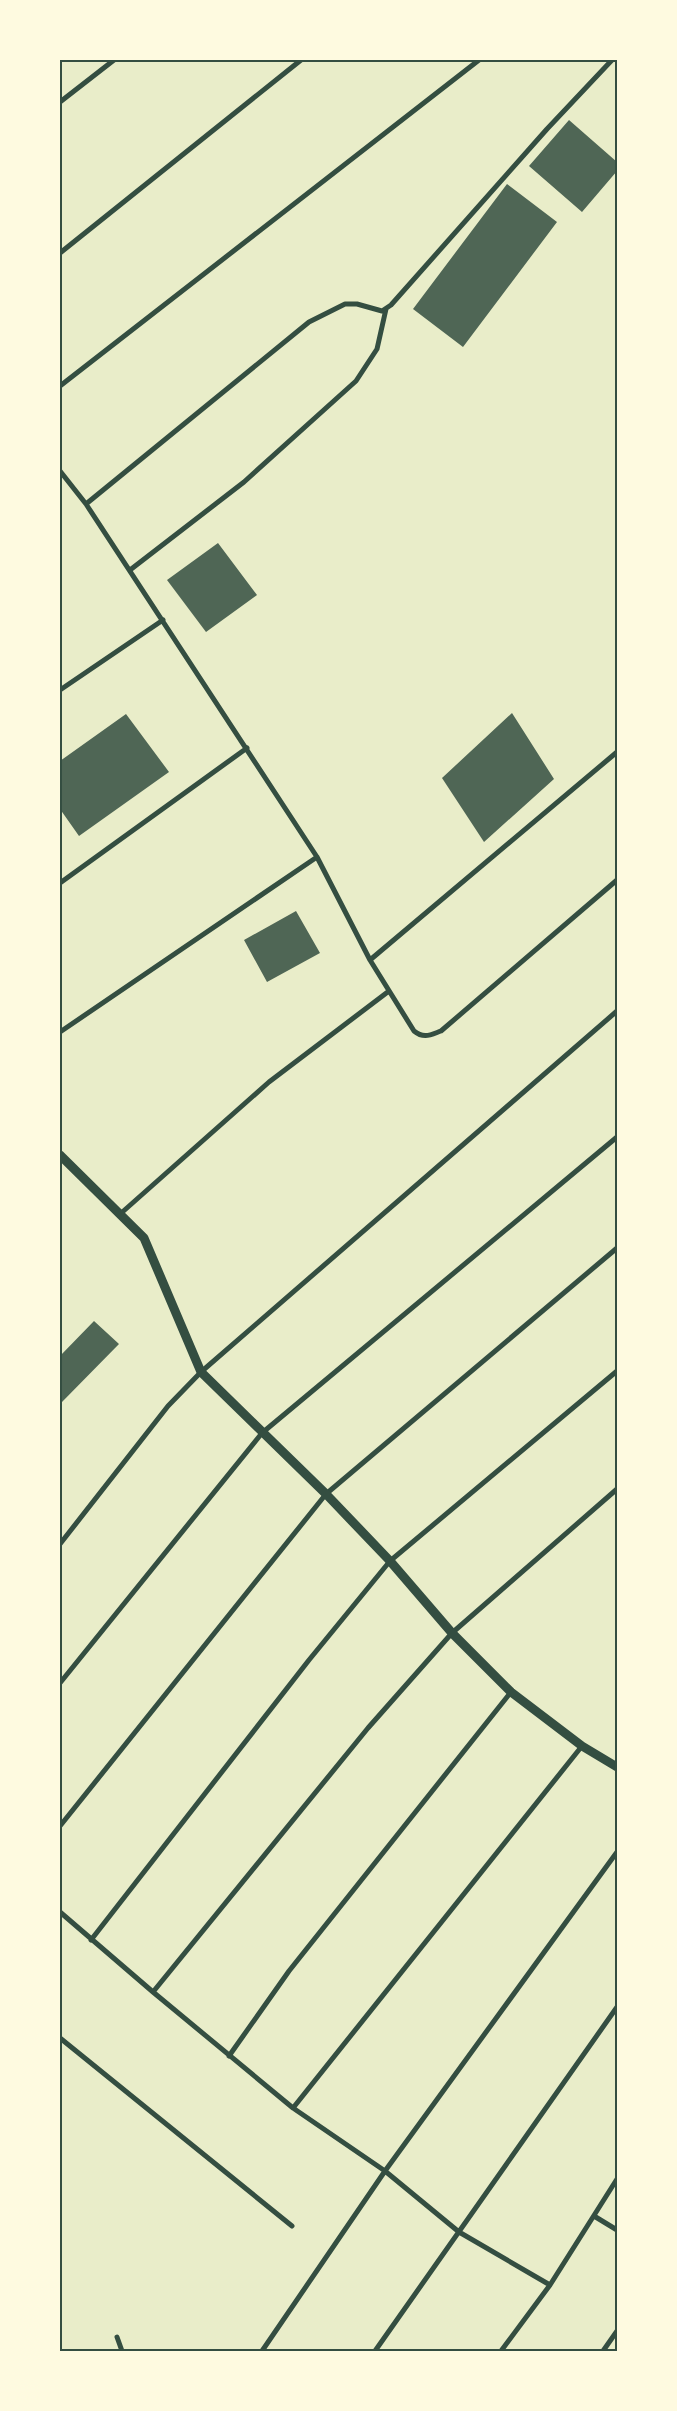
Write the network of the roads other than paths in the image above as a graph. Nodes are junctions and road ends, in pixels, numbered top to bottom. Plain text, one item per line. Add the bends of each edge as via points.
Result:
1 (114, 60) edge
2 (301, 60) edge
3 (479, 60) edge
4 (612, 60) edge
5 (60, 102) edge
6 (60, 253) edge
7 (386, 308) junction
8 (60, 386) edge
9 (60, 471) edge
10 (86, 504) junction
11 (130, 570) junction
12 (163, 620) junction
13 (60, 690) edge
14 (247, 748) junction
15 (617, 752) edge
16 (317, 857) junction
17 (617, 880) edge
18 (60, 883) edge
19 (370, 960) junction
20 (389, 991) junction
21 (616, 1013) edge
22 (60, 1032) edge
23 (617, 1137) edge
24 (60, 1155) edge
25 (119, 1215) junction
26 (617, 1248) edge
27 (617, 1371) edge
28 (201, 1372) junction
29 (262, 1433) junction
30 (617, 1489) edge
31 (326, 1494) junction
32 (60, 1544) edge
33 (390, 1561) junction
34 (452, 1633) junction
35 (60, 1683) edge
36 (511, 1692) junction
37 (582, 1746) junction
38 (617, 1767) edge
39 (60, 1826) edge
40 (617, 1852) edge
41 (60, 1912) edge
42 (91, 1940) junction
43 (153, 1992) junction
44 (617, 2007) edge
45 (60, 2038) edge
46 (228, 2056) junction
47 (292, 2108) junction
48 (385, 2171) junction
49 (617, 2179) edge
50 (594, 2216) junction
51 (292, 2226) dead end
52 (617, 2230) edge
53 (459, 2232) junction
54 (550, 2285) junction
55 (617, 2331) edge
56 (117, 2337) dead end
57 (122, 2351) edge
58 (262, 2351) edge
59 (376, 2351) edge
60 (501, 2351) edge
61 (604, 2351) edge

1 - 5 street
2 - 6 street
3 - 8 street
4 - 7 street
7 - 10 street via 375,311 357,304 345,304 309,322
7 - 11 street via 377,349 356,381 244,482
9 - 10 street
10 - 11 street
11 - 12 street
12 - 13 street
12 - 14 street
14 - 16 street
14 - 18 street
15 - 19 street
16 - 19 street
16 - 22 street
17 - 20 street via 441,1031 427,1037 414,1031
19 - 20 street
20 - 25 street via 268,1082
21 - 28 street
23 - 29 street
24 - 25 street
25 - 28 street via 144,1238
26 - 31 street
27 - 33 street
28 - 29 street
28 - 32 street via 168,1406
29 - 31 street
29 - 35 street
30 - 34 street
31 - 33 street
31 - 39 street
33 - 34 street
33 - 42 street
34 - 36 street
34 - 43 street via 368,1728
36 - 37 street
36 - 46 street via 289,1971
37 - 38 street
37 - 47 street
40 - 48 street
41 - 42 street
42 - 43 street
43 - 46 street
44 - 53 street
45 - 51 street
46 - 47 street
47 - 48 street
48 - 53 street
48 - 58 street
49 - 50 street
50 - 52 street
50 - 54 street
53 - 54 street
53 - 59 street
54 - 60 street
55 - 61 street
56 - 57 street

